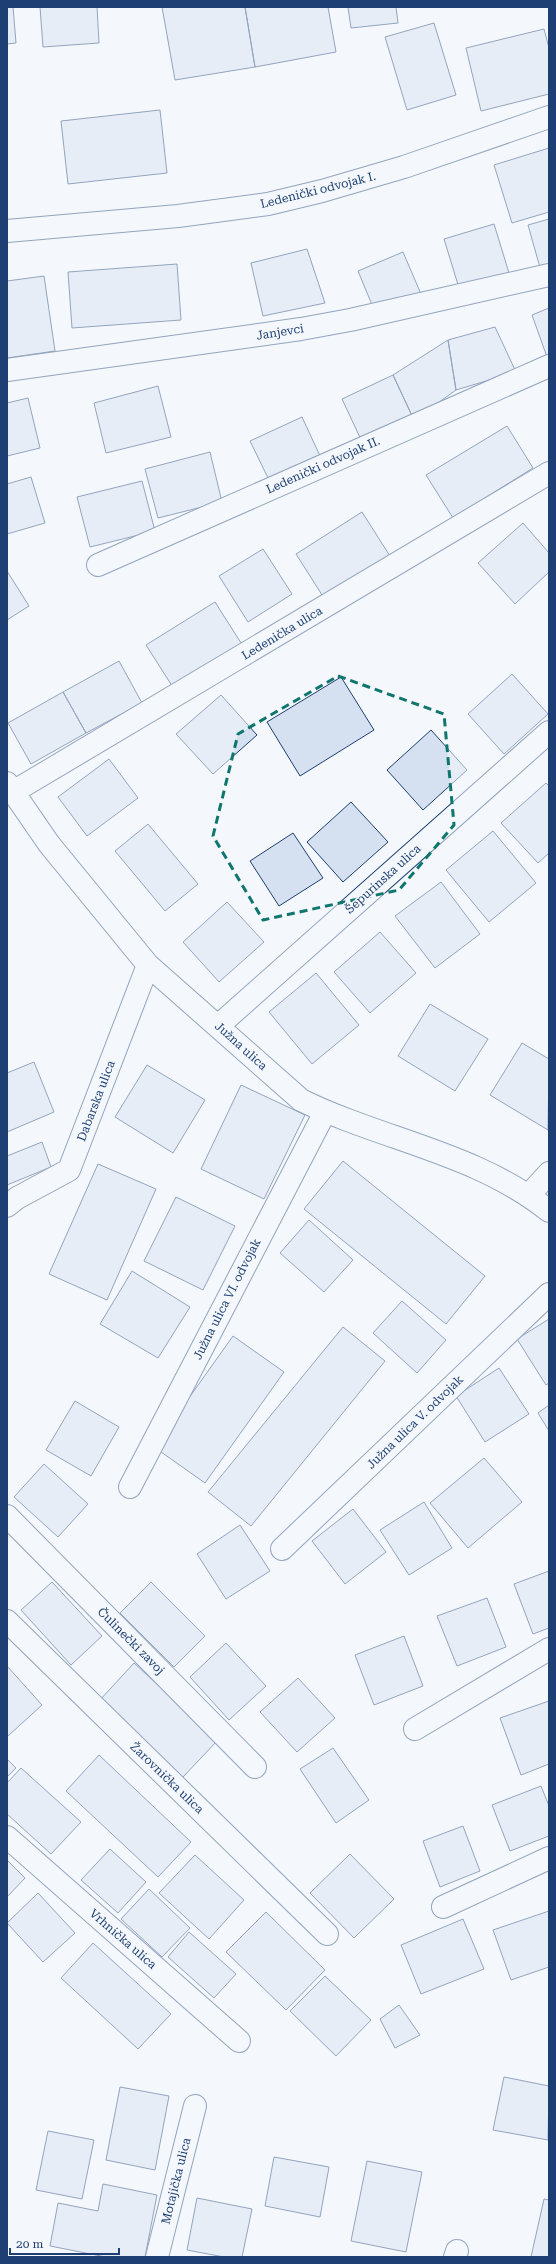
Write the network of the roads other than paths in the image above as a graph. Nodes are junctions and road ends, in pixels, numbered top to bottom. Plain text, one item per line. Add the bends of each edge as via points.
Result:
1 (549, 117) edge
2 (7, 230) edge
3 (549, 275) edge
4 (549, 366) edge
5 (7, 370) edge
6 (549, 473) edge
7 (98, 566) dead end
8 (549, 732) edge
9 (10, 787) edge
10 (148, 965) junction
11 (218, 1026) junction
12 (325, 1112) junction
13 (549, 1173) edge
14 (529, 1194) junction
15 (7, 1206) edge
16 (549, 1211) edge
17 (549, 1294) edge
18 (130, 1487) dead end
19 (7, 1516) edge
20 (282, 1549) dead end
21 (7, 1621) edge
22 (549, 1649) edge
23 (415, 1729) dead end
24 (255, 1766) dead end
25 (7, 1837) edge
26 (549, 1858) edge
27 (443, 1907) dead end
28 (327, 1934) dead end
29 (239, 2041) dead end
30 (195, 2106) dead end
31 (158, 2257) edge

1 - 2 street, Ledenički odvojak I. via 396,169 268,204 178,216
3 - 5 street, Janjevci via 308,328
4 - 7 street, Ledenički odvojak II.
6 - 9 street, Ledenička ulica
8 - 11 street, Šepurinska ulica
9 - 10 street, Južna ulica via 50,844 121,935
10 - 11 street, Južna ulica
10 - 15 street, Dabarska ulica via 69,1170
11 - 12 street, Južna ulica via 301,1100
12 - 14 street, Južna ulica via 462,1162
12 - 18 street, Južna ulica VI. odvojak
13 - 14 street
14 - 16 street, Južna ulica
17 - 20 street, Južna ulica V. odvojak
19 - 24 street, Čulinečki zavoj
21 - 28 street, Žarovnička ulica
22 - 23 street
25 - 29 street, Vrhnička ulica
26 - 27 street
30 - 31 street, Motajička ulica

